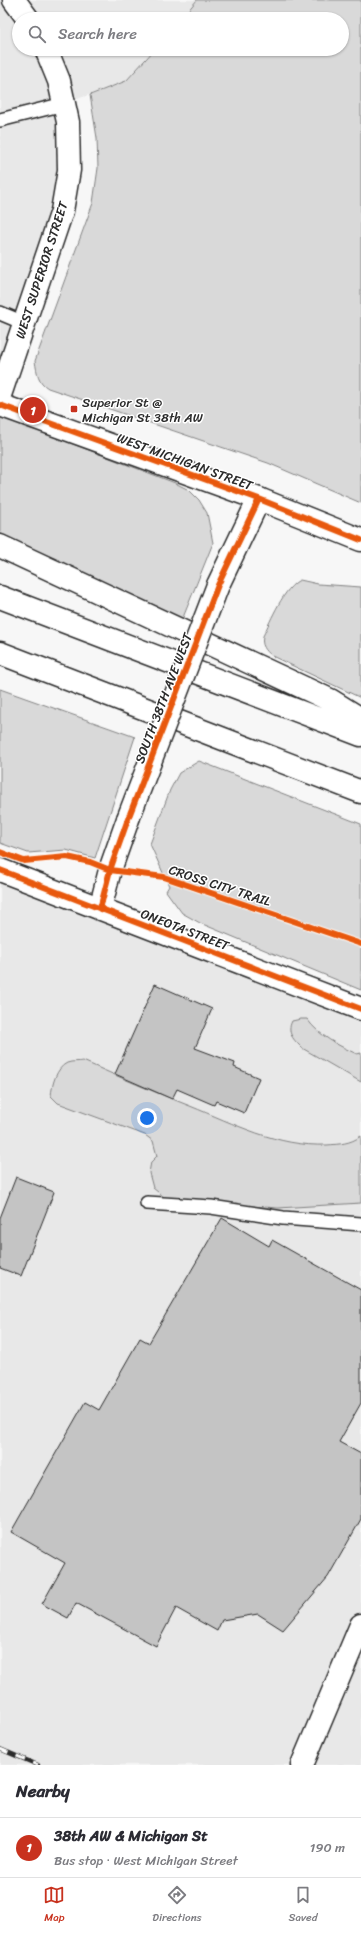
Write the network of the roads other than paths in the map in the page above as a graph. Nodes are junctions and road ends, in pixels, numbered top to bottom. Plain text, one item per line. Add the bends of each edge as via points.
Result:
1 (14, 0) edge
2 (23, 12) edge
3 (49, 56) edge
4 (64, 104) junction
5 (0, 120) edge
6 (0, 313) edge
7 (24, 323) junction
8 (0, 395) edge
9 (0, 405) edge
10 (259, 499) junction
11 (361, 540) edge
12 (0, 546) edge
13 (0, 596) edge
14 (0, 652) edge
15 (361, 719) edge
16 (361, 735) edge
17 (361, 792) edge
18 (0, 870) edge
19 (100, 909) junction
20 (361, 1009) edge
21 (147, 1203) dead end
22 (361, 1224) edge
23 (361, 1625) edge
24 (302, 1765) edge

1 - 2 main road
3 - 4 main road, WEST SUPERIOR STREET via 59,81
4 - 5 lane
4 - 7 main road, WEST SUPERIOR STREET via 68,122 70,170 62,211
6 - 7 lane
7 - 8 main road, WEST SUPERIOR STREET
9 - 10 main road, WEST MICHIGAN STREET
10 - 11 main road, WEST MICHIGAN STREET
10 - 19 main road, SOUTH 38TH AVE WEST, bridge via 218,585 128,819 110,870
12 - 15 main road via 330,700
13 - 16 main road
14 - 17 main road
18 - 19 main road, ONEOTA STREET
19 - 20 main road, ONEOTA STREET
21 - 22 lane via 211,1207 283,1218
23 - 24 main road

